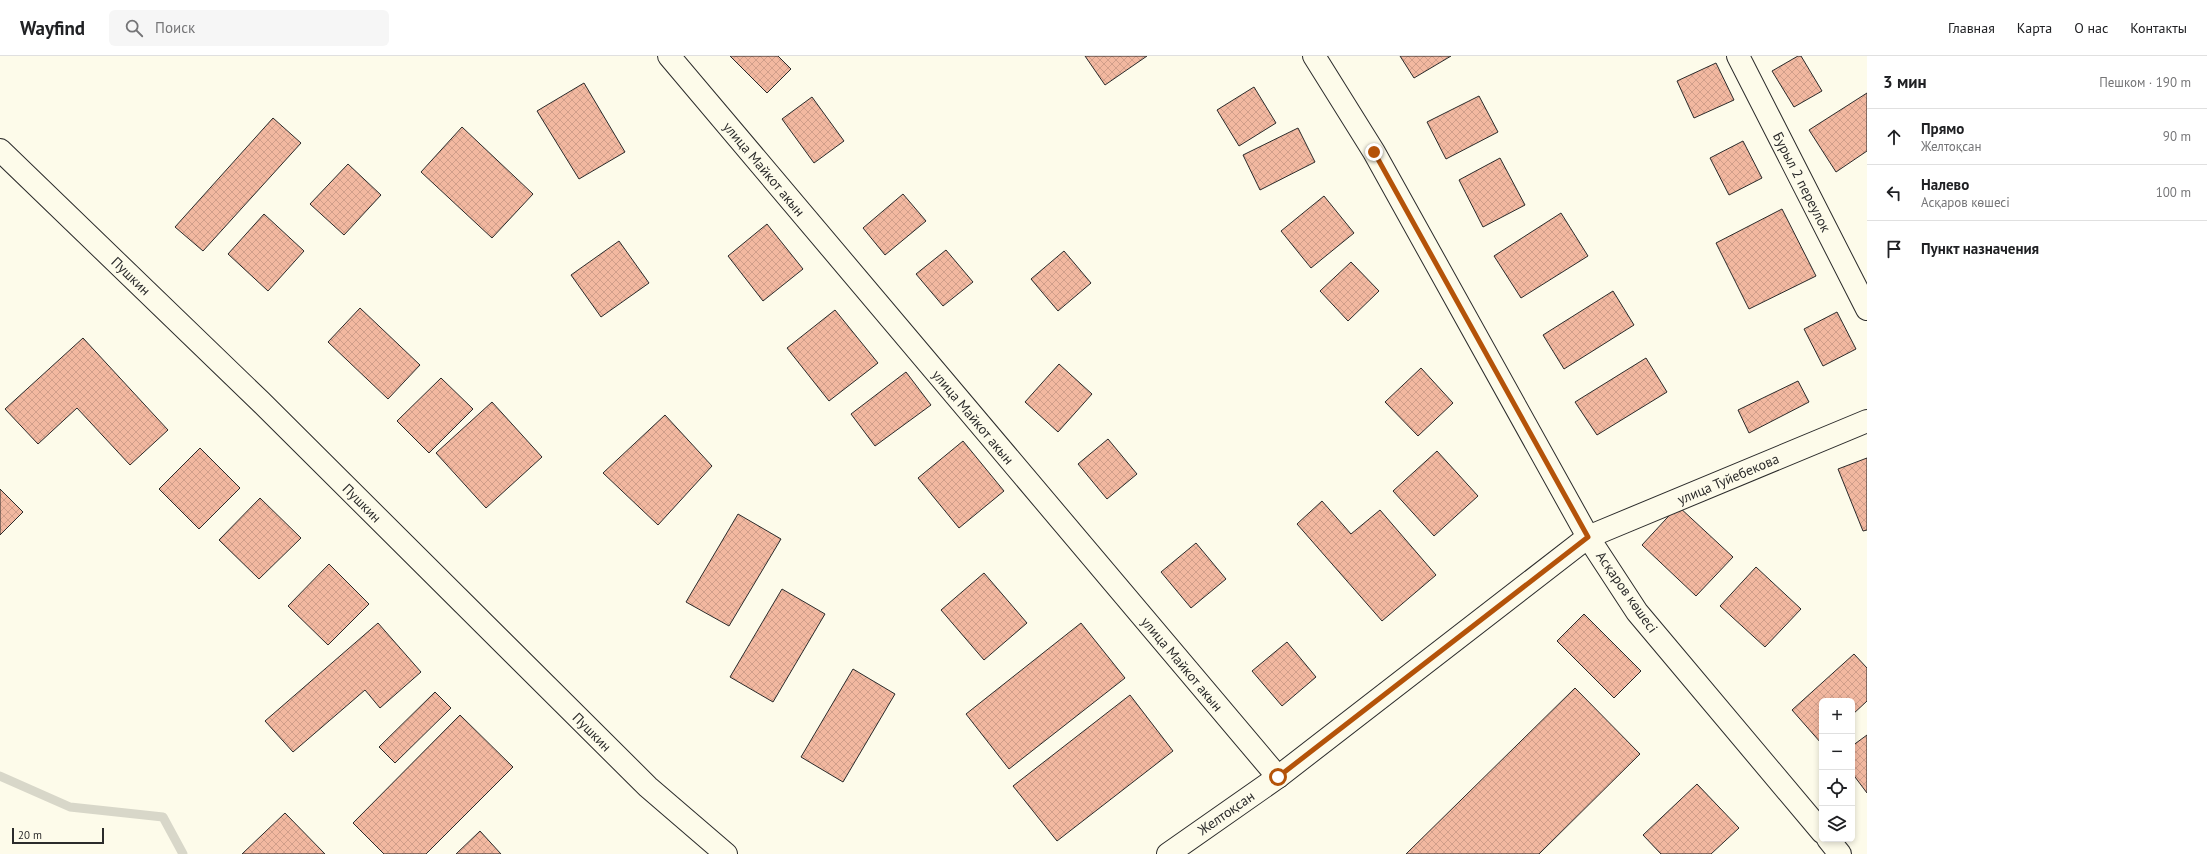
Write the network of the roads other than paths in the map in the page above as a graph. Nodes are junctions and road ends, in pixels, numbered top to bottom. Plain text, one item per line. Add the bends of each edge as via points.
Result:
1 (669, 56) edge
2 (1314, 56) edge
3 (1738, 56) edge
4 (0, 150) edge
5 (1867, 309) edge
6 (1867, 421) edge
7 (1588, 537) junction
8 (1278, 777) junction
9 (1819, 828) edge
10 (1830, 842) edge
11 (726, 854) edge
12 (1168, 854) edge
13 (1840, 854) edge

1 - 8 street, улица Майкот акын
2 - 7 street, Асқаров көшесі via 1374,152
3 - 5 street, Бурыл 2 переулок
4 - 11 street, Пушкин via 260,401 648,788
6 - 7 street, улица Туйебекова
7 - 8 street, Желтоқсан
7 - 9 street, Асқаров көшесі via 1637,612
8 - 12 street, Желтоқсан
10 - 13 street

